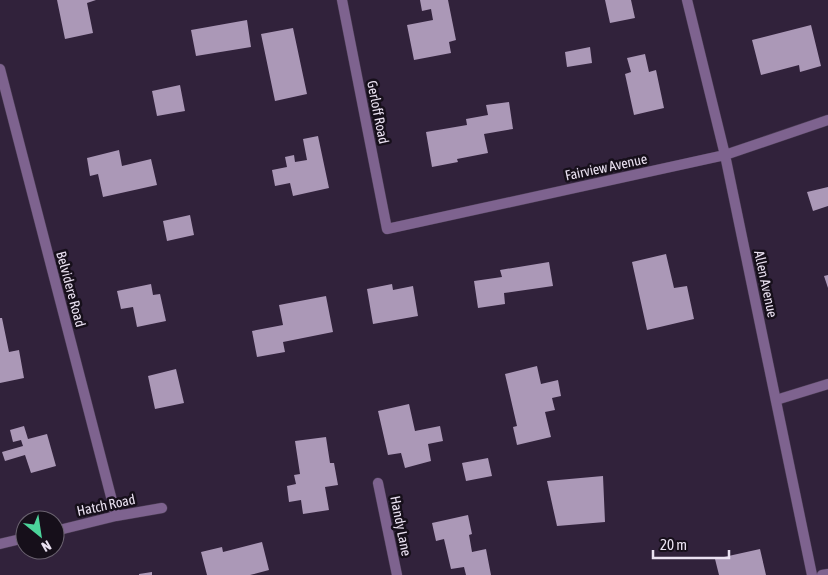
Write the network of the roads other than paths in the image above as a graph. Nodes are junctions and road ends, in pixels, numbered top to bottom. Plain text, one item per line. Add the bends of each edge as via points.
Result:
1 (342, 0) edge
2 (687, 0) edge
3 (0, 69) edge
4 (828, 120) edge
5 (725, 155) junction
6 (387, 229) joint
7 (828, 384) edge
8 (776, 400) junction
9 (378, 483) dead end
10 (162, 508) dead end
11 (116, 516) junction
12 (65, 529) edge
13 (15, 540) edge
14 (0, 544) edge
15 (828, 574) edge
16 (396, 575) edge
17 (812, 575) edge
18 (822, 575) edge

1 - 6 street, Gerloff Road
2 - 5 street, Allen Avenue
3 - 11 street, Belvidere Road
4 - 5 street, Fairview Avenue
5 - 6 street, Fairview Avenue
5 - 8 street, Allen Avenue
7 - 8 street
8 - 17 street, Allen Avenue
9 - 16 street, Handy Lane
10 - 11 street, Hatch Road
11 - 12 street, Hatch Road
13 - 14 street
15 - 18 street

